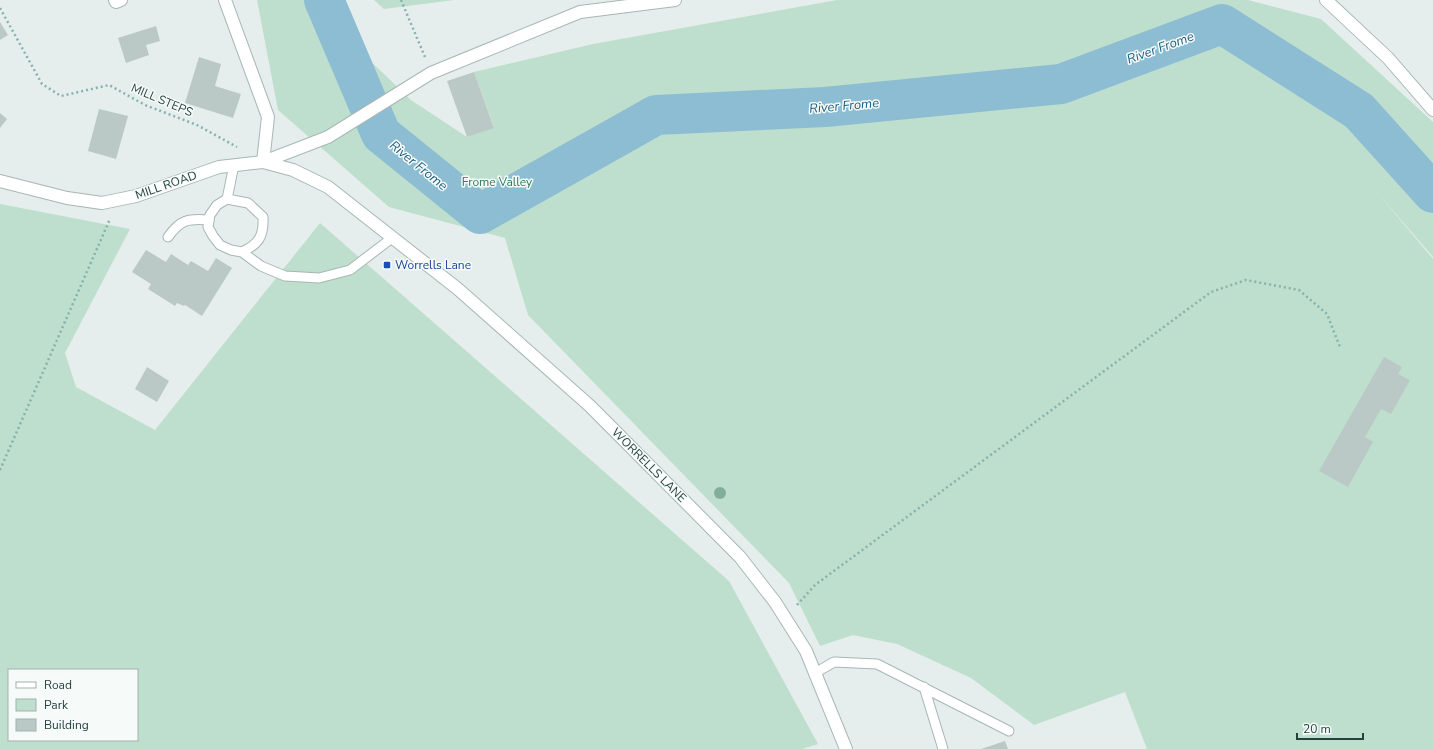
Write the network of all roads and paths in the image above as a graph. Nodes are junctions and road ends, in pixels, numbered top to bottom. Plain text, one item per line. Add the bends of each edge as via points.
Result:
1 (115, 0) edge
2 (121, 0) edge
3 (225, 0) edge
4 (401, 0) edge
5 (675, 0) edge
6 (1326, 0) edge
7 (0, 8) edge
8 (431, 73) junction
9 (1433, 110) edge
10 (263, 162) junction
11 (234, 165) junction
12 (0, 181) edge
13 (120, 199) junction
14 (227, 199) junction
15 (209, 220) junction
16 (168, 237) dead end
17 (392, 238) junction
18 (242, 252) junction
19 (1340, 347) dead end
20 (0, 470) edge
21 (785, 619) junction
22 (815, 672) junction
23 (924, 687) junction
24 (1009, 731) dead end
25 (846, 749) edge
26 (943, 749) edge

1 - 2 street
3 - 10 street via 268,117
4 - 8 path
5 - 8 street, MILL ROAD via 580,12
6 - 9 street via 1388,58
7 - 10 path, MILL STEPS via 42,84 61,96 109,85 145,105 197,125
8 - 10 street, MILL ROAD via 328,137
10 - 11 street, MILL ROAD
10 - 17 street, WORRELLS LANE via 293,170 328,187
11 - 13 street, MILL ROAD via 219,167 136,196
11 - 14 lane
12 - 13 street, MILL ROAD via 67,198 102,203
13 - 20 path
14 - 15 lane via 217,205
14 - 18 lane via 248,203 262,217 260,239
15 - 16 lane via 183,222 175,227
15 - 18 lane via 208,227 220,245
17 - 18 lane via 350,270 319,278 285,276 261,266
17 - 21 street, WORRELLS LANE via 458,289 590,406 740,557
19 - 21 path via 1327,314 1299,290 1246,280 1211,292 815,585
21 - 22 street, WORRELLS LANE via 806,652
22 - 23 lane via 834,662 877,664
22 - 25 street, WORRELLS LANE
23 - 24 lane
23 - 26 lane

